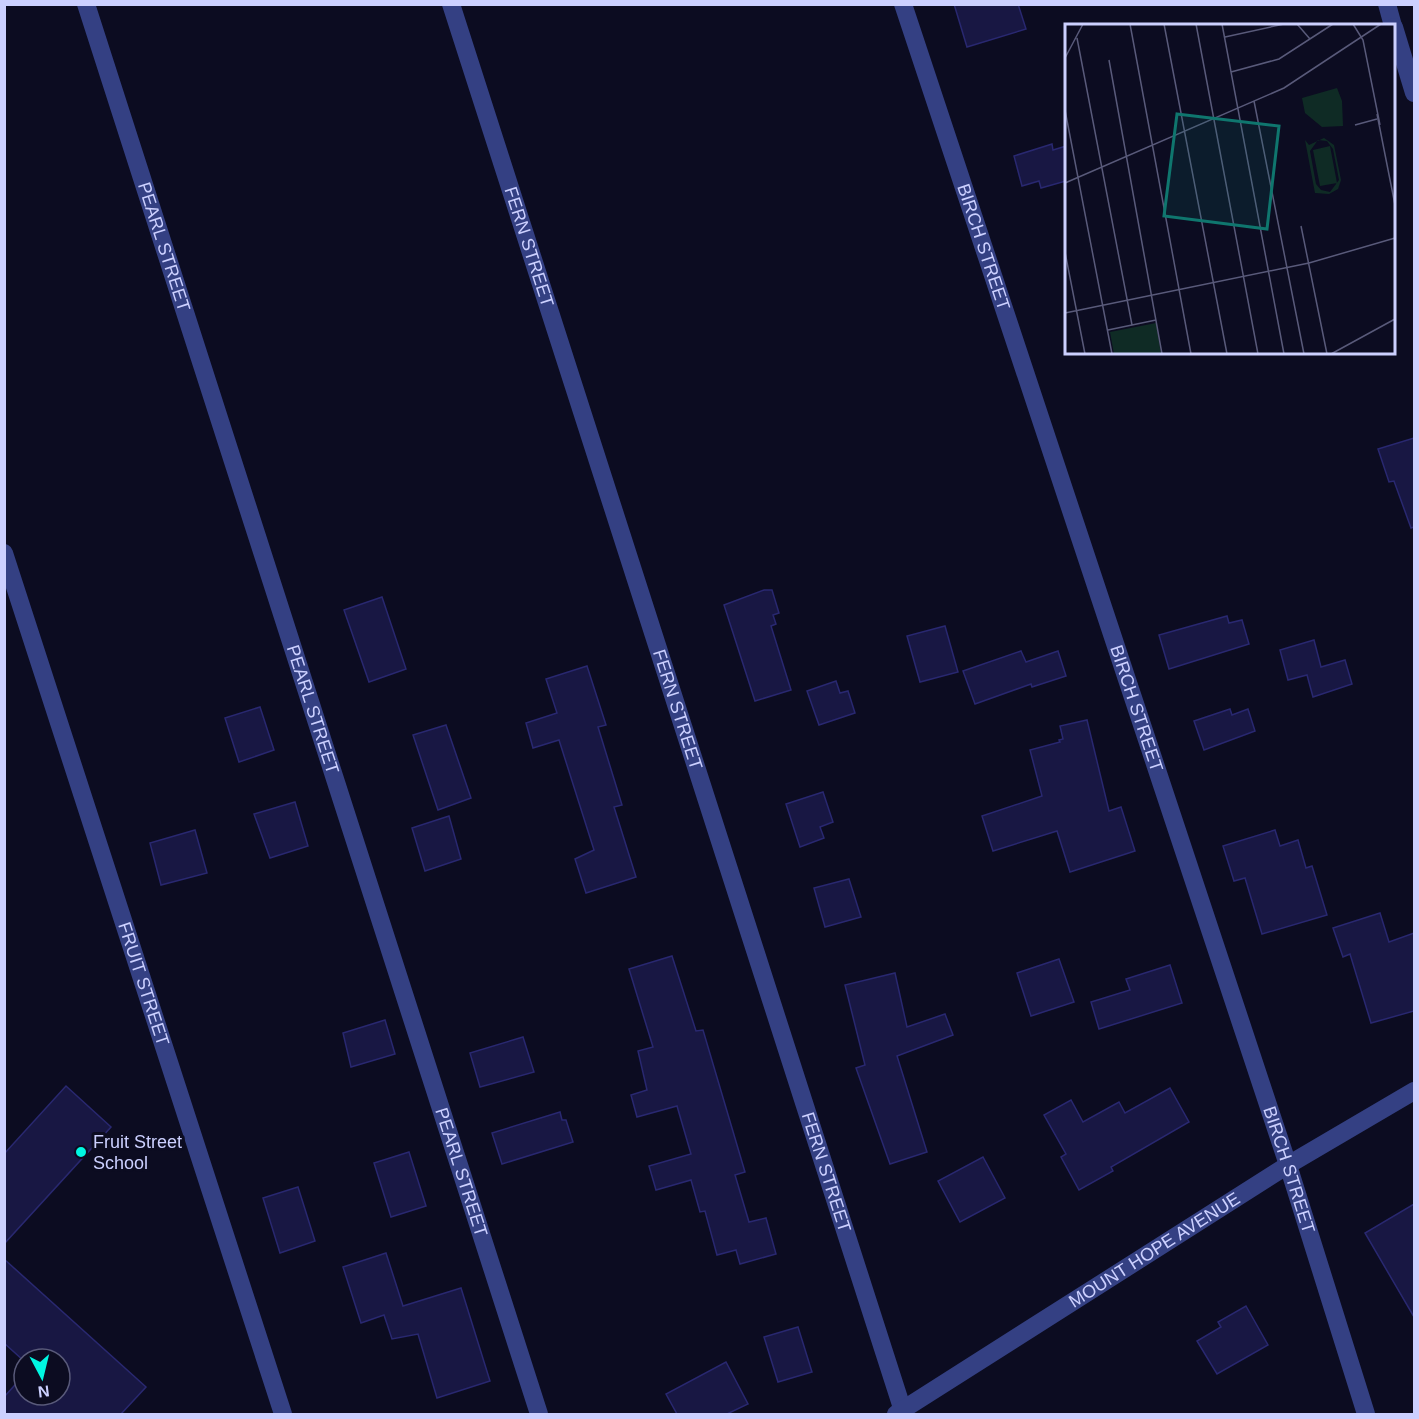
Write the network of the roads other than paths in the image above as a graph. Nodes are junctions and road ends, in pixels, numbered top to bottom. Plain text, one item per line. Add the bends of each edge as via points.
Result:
1 (86, 4) edge
2 (451, 4) edge
3 (903, 4) edge
4 (1387, 4) edge
5 (1392, 24) edge
6 (1395, 32) edge
7 (1414, 93) edge
8 (4, 553) edge
9 (1414, 1091) edge
10 (1288, 1165) junction
11 (901, 1413) edge
12 (283, 1414) edge
13 (539, 1414) edge
14 (1366, 1414) edge

1 - 13 street, PEARL STREET
2 - 11 street, FERN STREET
3 - 10 street, BIRCH STREET
4 - 5 street
6 - 7 street
8 - 12 street, FRUIT STREET
9 - 10 street, MOUNT HOPE AVENUE
10 - 11 street, MOUNT HOPE AVENUE
10 - 14 street, BIRCH STREET

